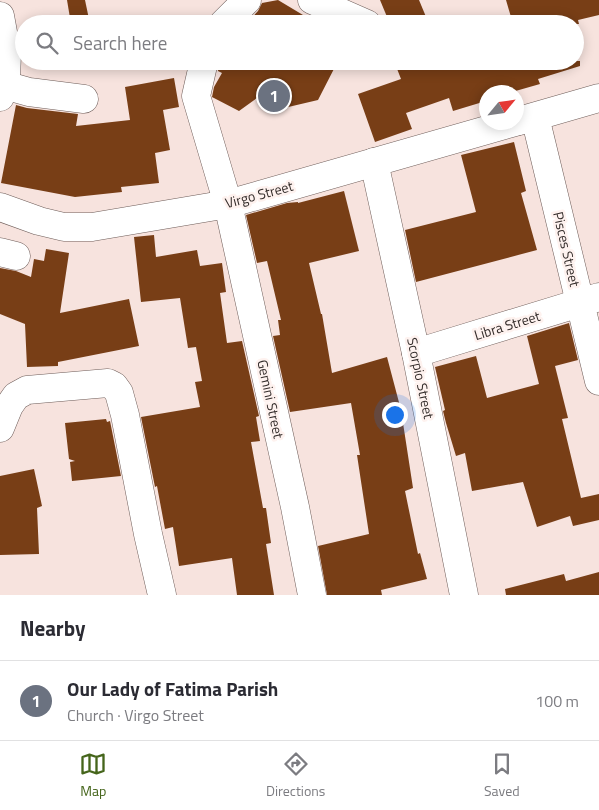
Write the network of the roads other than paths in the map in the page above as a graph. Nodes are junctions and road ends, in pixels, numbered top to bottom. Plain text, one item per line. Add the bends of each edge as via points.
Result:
1 (247, 0) edge
2 (312, 0) edge
3 (232, 15) edge
4 (346, 15) edge
5 (0, 16) edge
6 (202, 70) edge
7 (2, 91) edge
8 (599, 98) edge
9 (84, 99) dead end
10 (524, 119) edge
11 (524, 125) edge
12 (487, 130) edge
13 (374, 162) junction
14 (228, 204) junction
15 (0, 207) edge
16 (589, 300) edge
17 (416, 353) junction
18 (599, 381) edge
19 (0, 428) edge
20 (162, 595) edge
21 (312, 595) edge
22 (464, 595) edge

1 - 3 street
2 - 4 street
5 - 7 street via 7,54
6 - 14 street, Gemini Street via 196,96
7 - 9 street
8 - 10 street, Virgo Street
11 - 16 street, Pisces Street
12 - 13 street, Virgo Street
13 - 14 street, Virgo Street
13 - 17 street, Scorpio Street
14 - 15 street, Virgo Street via 92,227 64,227
14 - 21 street, Gemini Street
16 - 17 street, Libra Street
16 - 18 street, Pisces Street
17 - 22 street, Scorpio Street
19 - 20 street via 16,396 27,390 108,383 114,386 119,392 125,415

